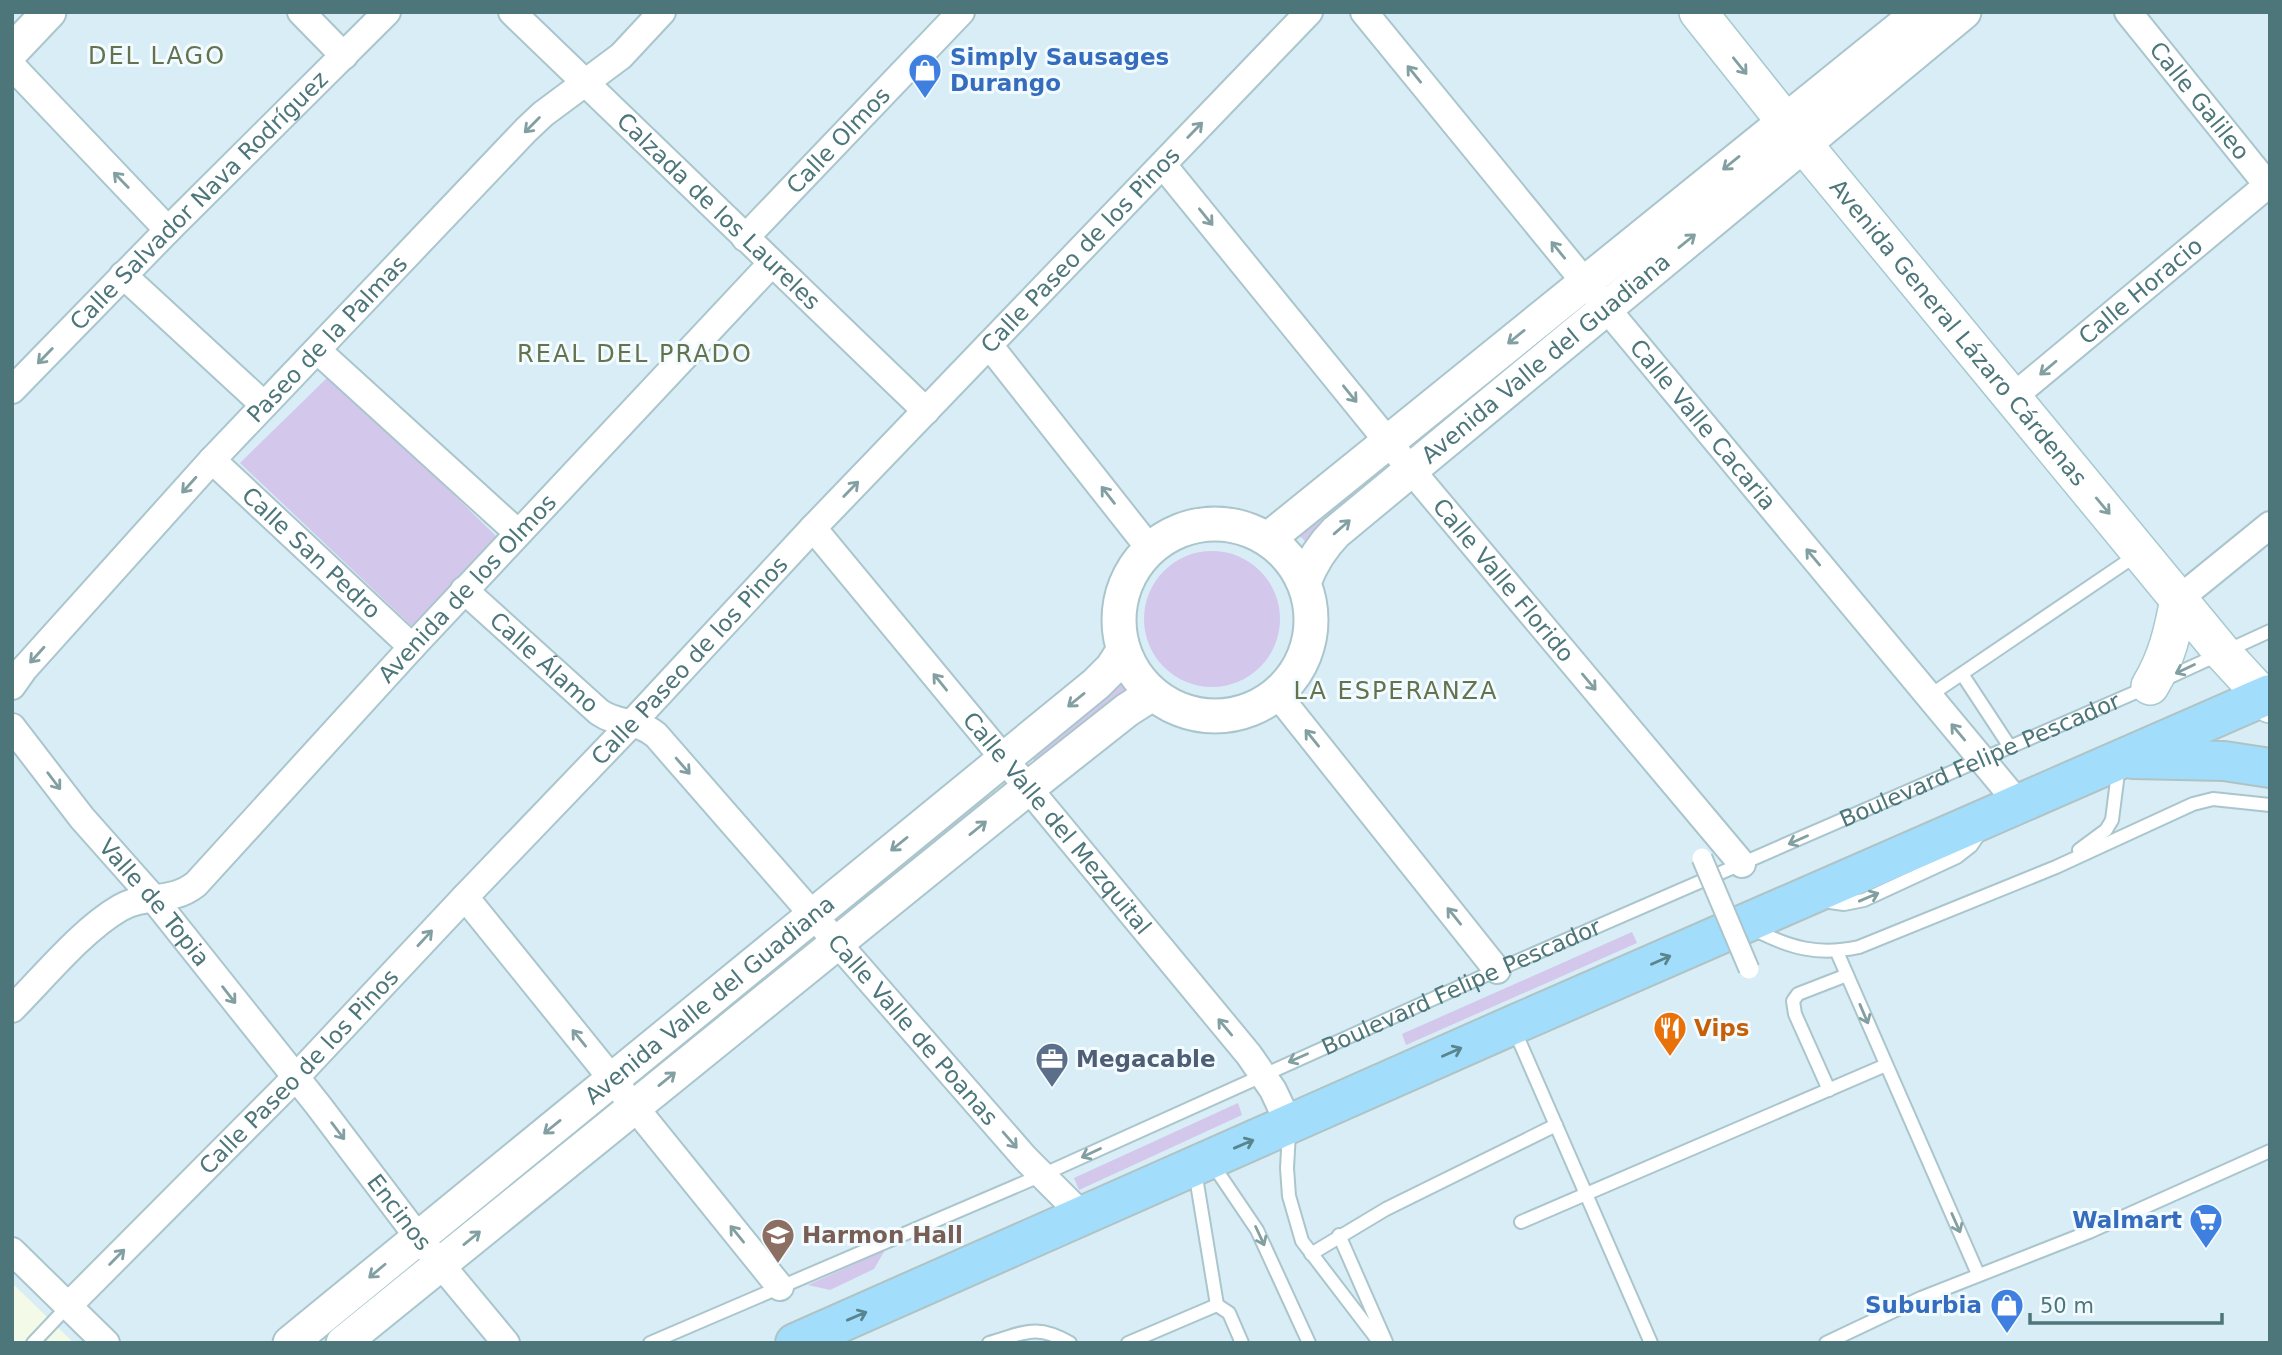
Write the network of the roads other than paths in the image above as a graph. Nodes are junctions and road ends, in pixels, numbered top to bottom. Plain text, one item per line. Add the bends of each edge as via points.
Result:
1 (49, 12) edge
2 (301, 12) edge
3 (387, 12) edge
4 (512, 12) edge
5 (662, 12) edge
6 (961, 12) edge
7 (1309, 12) edge
8 (1364, 12) edge
9 (1698, 12) edge
10 (1920, 12) edge
11 (1964, 12) edge
12 (2128, 12) edge
13 (12, 51) edge
14 (344, 56) junction
15 (12, 66) edge
16 (585, 83) junction
17 (1794, 132) junction
18 (1163, 164) junction
19 (2269, 185) edge
20 (168, 230) junction
21 (745, 238) junction
22 (772, 263) junction
23 (123, 275) junction
24 (1585, 282) junction
25 (1606, 308) junction
26 (989, 345) junction
27 (317, 350) junction
28 (12, 390) edge
29 (2013, 397) junction
30 (264, 405) junction
31 (926, 411) junction
32 (1388, 441) junction
33 (212, 460) junction
34 (1411, 470) junction
35 (2270, 525) edge
36 (813, 528) junction
37 (518, 533) junction
38 (1268, 539) junction
39 (1150, 549) junction
40 (2141, 551) junction
41 (1304, 582) junction
42 (464, 590) junction
43 (2179, 599) junction
44 (2270, 631) edge
45 (412, 647) junction
46 (1123, 651) junction
47 (2222, 652) junction
48 (1962, 674) junction
49 (12, 686) edge
50 (2150, 686) junction
51 (1152, 694) junction
52 (1277, 694) junction
53 (1928, 696) junction
54 (2267, 698) edge
55 (632, 723) junction
56 (12, 727) edge
57 (2011, 747) junction
58 (1003, 759) junction
59 (2120, 759) junction
60 (1981, 760) junction
61 (2270, 768) edge
62 (1027, 789) junction
63 (2270, 805) edge
64 (2003, 810) junction
65 (1702, 858) dead end
66 (1742, 864) junction
67 (2056, 867) junction
68 (465, 897) junction
69 (153, 898) junction
70 (813, 914) junction
71 (1743, 924) junction
72 (838, 942) junction
73 (1837, 952) junction
74 (1749, 969) dead end
75 (1497, 970) junction
76 (1847, 975) junction
77 (12, 1009) edge
78 (1513, 1025) junction
79 (1886, 1065) junction
80 (1263, 1074) junction
81 (295, 1078) junction
82 (612, 1078) junction
83 (1829, 1090) junction
84 (634, 1105) junction
85 (1289, 1125) junction
86 (1556, 1125) junction
87 (2270, 1151) edge
88 (1201, 1162) junction
89 (1042, 1175) junction
90 (1585, 1193) junction
91 (1082, 1215) junction
92 (1521, 1222) dead end
93 (1339, 1236) junction
94 (418, 1237) junction
95 (12, 1251) edge
96 (1311, 1254) junction
97 (440, 1264) junction
98 (1978, 1274) junction
99 (780, 1287) junction
100 (68, 1306) junction
101 (1223, 1309) junction
102 (33, 1343) edge
103 (106, 1343) edge
104 (290, 1343) edge
105 (343, 1343) edge
106 (506, 1343) edge
107 (650, 1343) edge
108 (795, 1343) edge
109 (989, 1343) edge
110 (1070, 1343) edge
111 (1128, 1343) edge
112 (1242, 1343) edge
113 (1309, 1343) edge
114 (1380, 1343) edge
115 (1387, 1343) edge
116 (1651, 1343) edge
117 (1826, 1343) edge

1 - 13 street
2 - 14 street
3 - 14 street, Calle Salvador Nava Rodríguez
4 - 16 street, Calzada de los Laureles
5 - 16 street, Paseo de la Palmas via 621,56
6 - 21 street, Calle Olmos
18 -> 7 street, Calle Paseo de los Pinos
24 -> 8 street, Calle Valle Cacaria
9 -> 17 main road, Avenida General Lázaro Cárdenas
10 - 17 street
11 - 17 street
12 - 19 street, Calle Galileo
14 - 20 street, Calle Salvador Nava Rodríguez
20 -> 15 street
16 - 21 street, Calzada de los Laureles
16 -> 27 street, Paseo de la Palmas via 526,130
17 -> 24 street, Avenida Valle del Guadiana
25 -> 17 street, Avenida Valle del Guadiana
17 - 29 main road, Avenida General Lázaro Cárdenas
18 - 26 street, Calle Paseo de los Pinos
18 -> 32 street, Calle Valle Florido
19 -> 29 street, Calle Horacio
20 - 23 street, Calle Salvador Nava Rodríguez
21 - 22 street, Calzada de los Laureles
22 - 31 street, Calzada de los Laureles
22 - 37 street, Avenida de los Olmos
23 -> 28 street, Calle Salvador Nava Rodríguez
23 - 30 street
24 - 25 street, Calle Valle Cacaria
24 -> 32 street, Avenida Valle del Guadiana
25 - 34 street, Avenida Valle del Guadiana
53 -> 25 street, Calle Valle Cacaria
26 - 31 street, Calle Paseo de los Pinos
39 -> 26 street
27 - 30 street, Paseo de la Palmas
27 - 37 street
29 -> 40 main road, Avenida General Lázaro Cárdenas
30 - 33 street, Paseo de la Palmas
36 -> 31 street, Calle Paseo de los Pinos
32 - 34 street, Calle Valle Florido
32 - 38 street, Avenida Valle del Guadiana
33 - 45 street, Calle San Pedro
33 -> 49 street, Paseo de la Palmas
41 -> 34 street, Avenida Valle del Guadiana via 1322,546
34 -> 66 street, Calle Valle Florido
35 - 43 street
36 - 55 street, Calle Paseo de los Pinos
58 -> 36 street, Calle Valle del Mezquital
37 - 42 street, Avenida de los Olmos
38 - 39 street via 1245,528 1195,526 1171,534
38 - 41 street via 1283,551
39 - 46 street via 1132,570 1121,596 1118,624
40 - 43 main road, Avenida General Lázaro Cárdenas
40 - 48 lane
41 - 52 street via 1311,611 1308,642 1297,670
42 - 45 street, Avenida de los Olmos
42 - 55 street, Calle Álamo via 599,712 617,722
43 - 47 main road, Avenida General Lázaro Cárdenas
43 - 50 main road via 2169,646
44 - 47 lane, Boulevard Felipe Pescador
45 - 69 street, Avenida de los Olmos via 196,884 185,893
46 - 51 street
46 -> 58 street, Avenida Valle del Guadiana via 1096,684
47 -> 50 lane, Boulevard Felipe Pescador
47 - 54 main road, Avenida General Lázaro Cárdenas
48 - 53 lane
48 - 57 lane
50 - 57 lane, Boulevard Felipe Pescador
51 - 52 street via 1182,711 1215,716 1248,710
51 - 62 street, Avenida Valle del Guadiana
75 -> 52 street
60 -> 53 street, Calle Valle Cacaria
54 - 59 main road
55 - 68 street, Calle Paseo de los Pinos
55 -> 70 street, Calle Valle de Poanas via 656,735
56 -> 69 street, Valle de Topia via 82,818
57 - 60 lane, Boulevard Felipe Pescador
58 - 62 street, Calle Valle del Mezquital
58 -> 70 street, Avenida Valle del Guadiana
59 - 61 main road via 2224,761
59 - 64 main road
59 - 67 lane via 2112,820 2098,838
60 - 64 street, Calle Valle Cacaria
60 -> 66 lane, Boulevard Felipe Pescador
72 -> 62 street, Avenida Valle del Guadiana
80 -> 62 street, Calle Valle del Mezquital
63 - 67 lane via 2213,799 2193,804
71 -> 64 main road
65 - 74 street, bridge
66 - 75 lane, Boulevard Felipe Pescador
67 - 73 lane
81 -> 68 street, Calle Paseo de los Pinos
82 -> 68 street
69 - 77 street, Avenida de los Olmos via 138,900 104,919
69 -> 81 street, Valle de Topia
70 - 72 street, Calle Valle de Poanas
70 - 82 street, Avenida Valle del Guadiana
71 - 73 lane via 1791,946
78 -> 71 main road
84 -> 72 street, Avenida Valle del Guadiana
72 -> 89 street, Calle Valle de Poanas
73 - 76 lane
75 -> 80 lane, Boulevard Felipe Pescador
76 -> 79 lane
76 - 83 lane via 1798,994 1793,1002
85 -> 78 main road
78 - 86 lane
79 - 83 lane
79 -> 98 lane
80 - 85 street, Calle Valle del Mezquital
80 -> 89 lane, Boulevard Felipe Pescador
81 -> 94 street, Encinos
100 -> 81 street, Calle Paseo de los Pinos
82 - 84 street
82 -> 94 street, Avenida Valle del Guadiana
83 - 90 lane
97 -> 84 street, Avenida Valle del Guadiana
99 -> 84 street
88 -> 85 main road
85 - 96 lane via 1289,1196 1302,1241
86 - 90 lane
86 - 93 lane
87 - 98 lane via 2089,1232
88 - 91 main road
88 - 101 lane
88 -> 113 lane via 1257,1230
89 - 91 street, Calle Valle de Poanas
89 - 99 lane, Boulevard Felipe Pescador
90 - 92 lane
90 - 116 lane
108 -> 91 main road
93 - 96 lane
93 - 115 lane
94 - 97 street, Encinos
94 -> 104 street, Avenida Valle del Guadiana
95 - 100 street
96 - 114 lane
97 - 105 street, Avenida Valle del Guadiana
97 - 106 street, Encinos
98 - 117 lane
99 - 107 lane, Boulevard Felipe Pescador
100 - 102 lane
100 - 103 street
101 - 111 lane
101 - 112 lane
109 - 110 lane via 1042,1330

